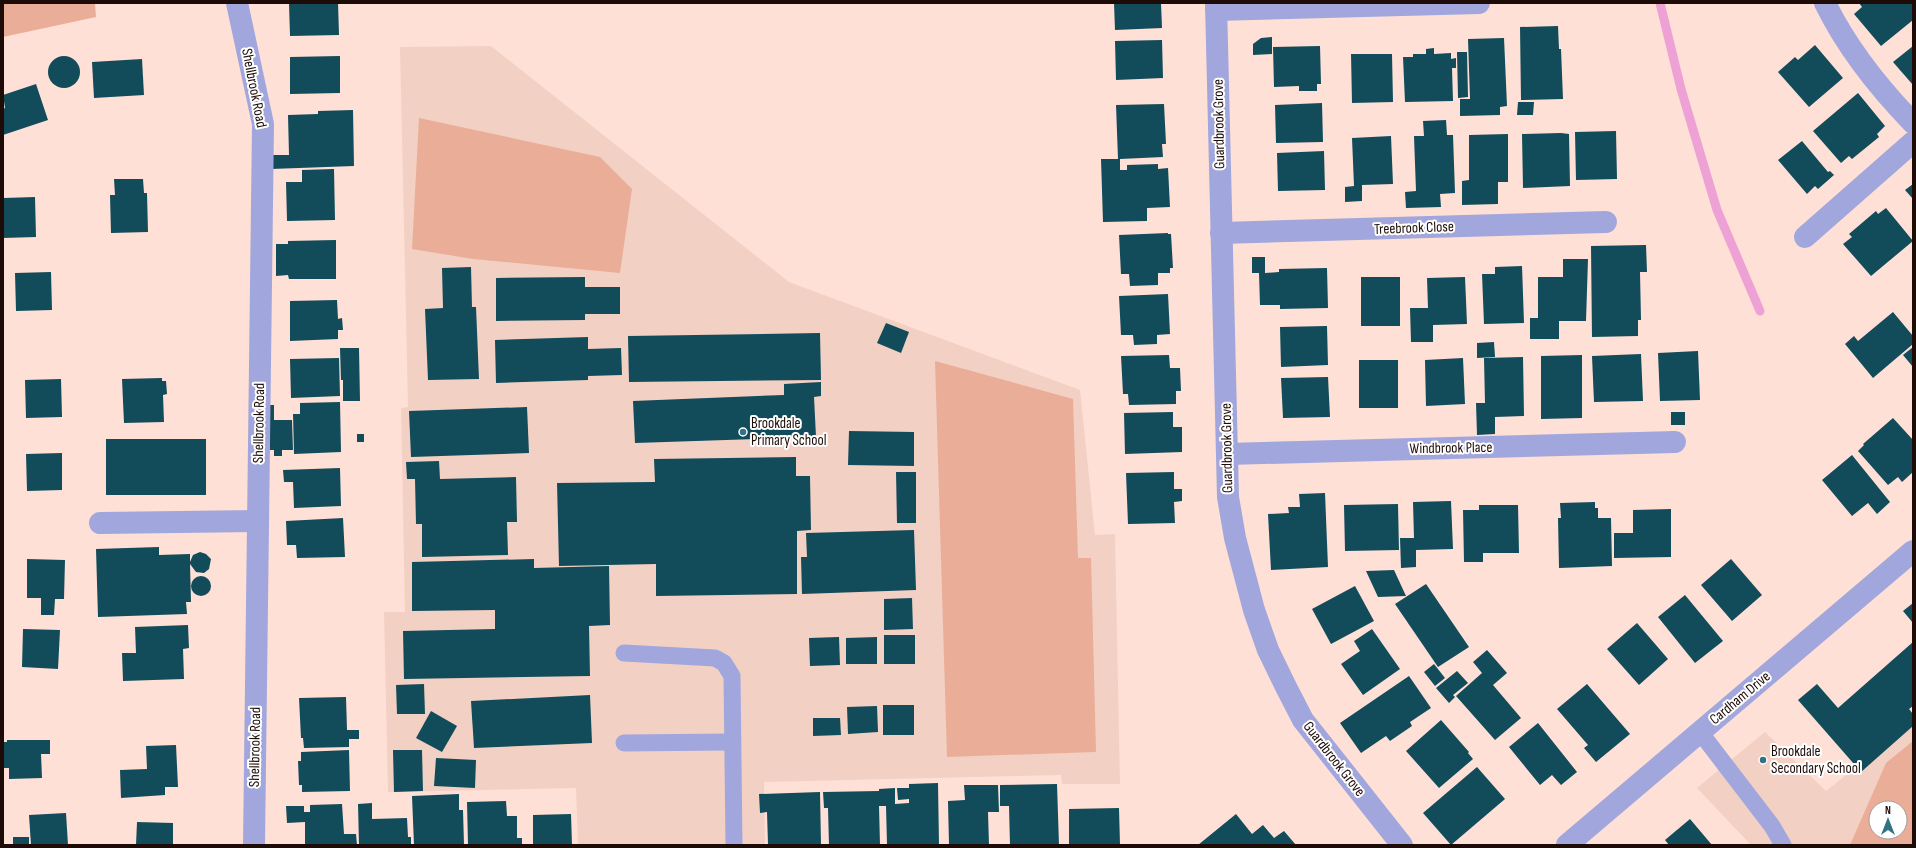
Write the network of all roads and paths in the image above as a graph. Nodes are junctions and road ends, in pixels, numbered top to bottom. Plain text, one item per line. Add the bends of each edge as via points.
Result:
1 (237, 3) edge
2 (1479, 3) edge
3 (1825, 3) edge
4 (1216, 7) edge
5 (1913, 123) edge
6 (1913, 142) edge
7 (1606, 222) dead end
8 (1222, 233) junction
9 (1805, 237) dead end
10 (1675, 442) dead end
11 (1228, 454) junction
12 (258, 521) junction
13 (100, 523) dead end
14 (1913, 551) edge
15 (624, 653) dead end
16 (1700, 732) junction
17 (731, 742) junction
18 (624, 743) dead end
19 (254, 845) edge
20 (734, 845) edge
21 (1402, 845) edge
22 (1567, 845) edge
23 (1782, 845) edge

1 - 12 street, Shellbrook Road via 263,124
2 - 4 street
3 - 5 street via 1862,63 1890,100
4 - 8 street, Guardbrook Grove
6 - 9 street
7 - 8 street, Treebrook Close
8 - 11 street, Guardbrook Grove
10 - 11 street, Windbrook Place
11 - 21 street, Guardbrook Grove via 1228,497 1235,538 1243,573 1268,650 1303,720
12 - 13 street
12 - 19 street, Shellbrook Road
14 - 16 street, Cardham Drive
15 - 17 lane via 714,658 724,663 732,676
16 - 22 street, Cardham Drive
16 - 23 lane via 1772,826
17 - 18 lane
17 - 20 lane

